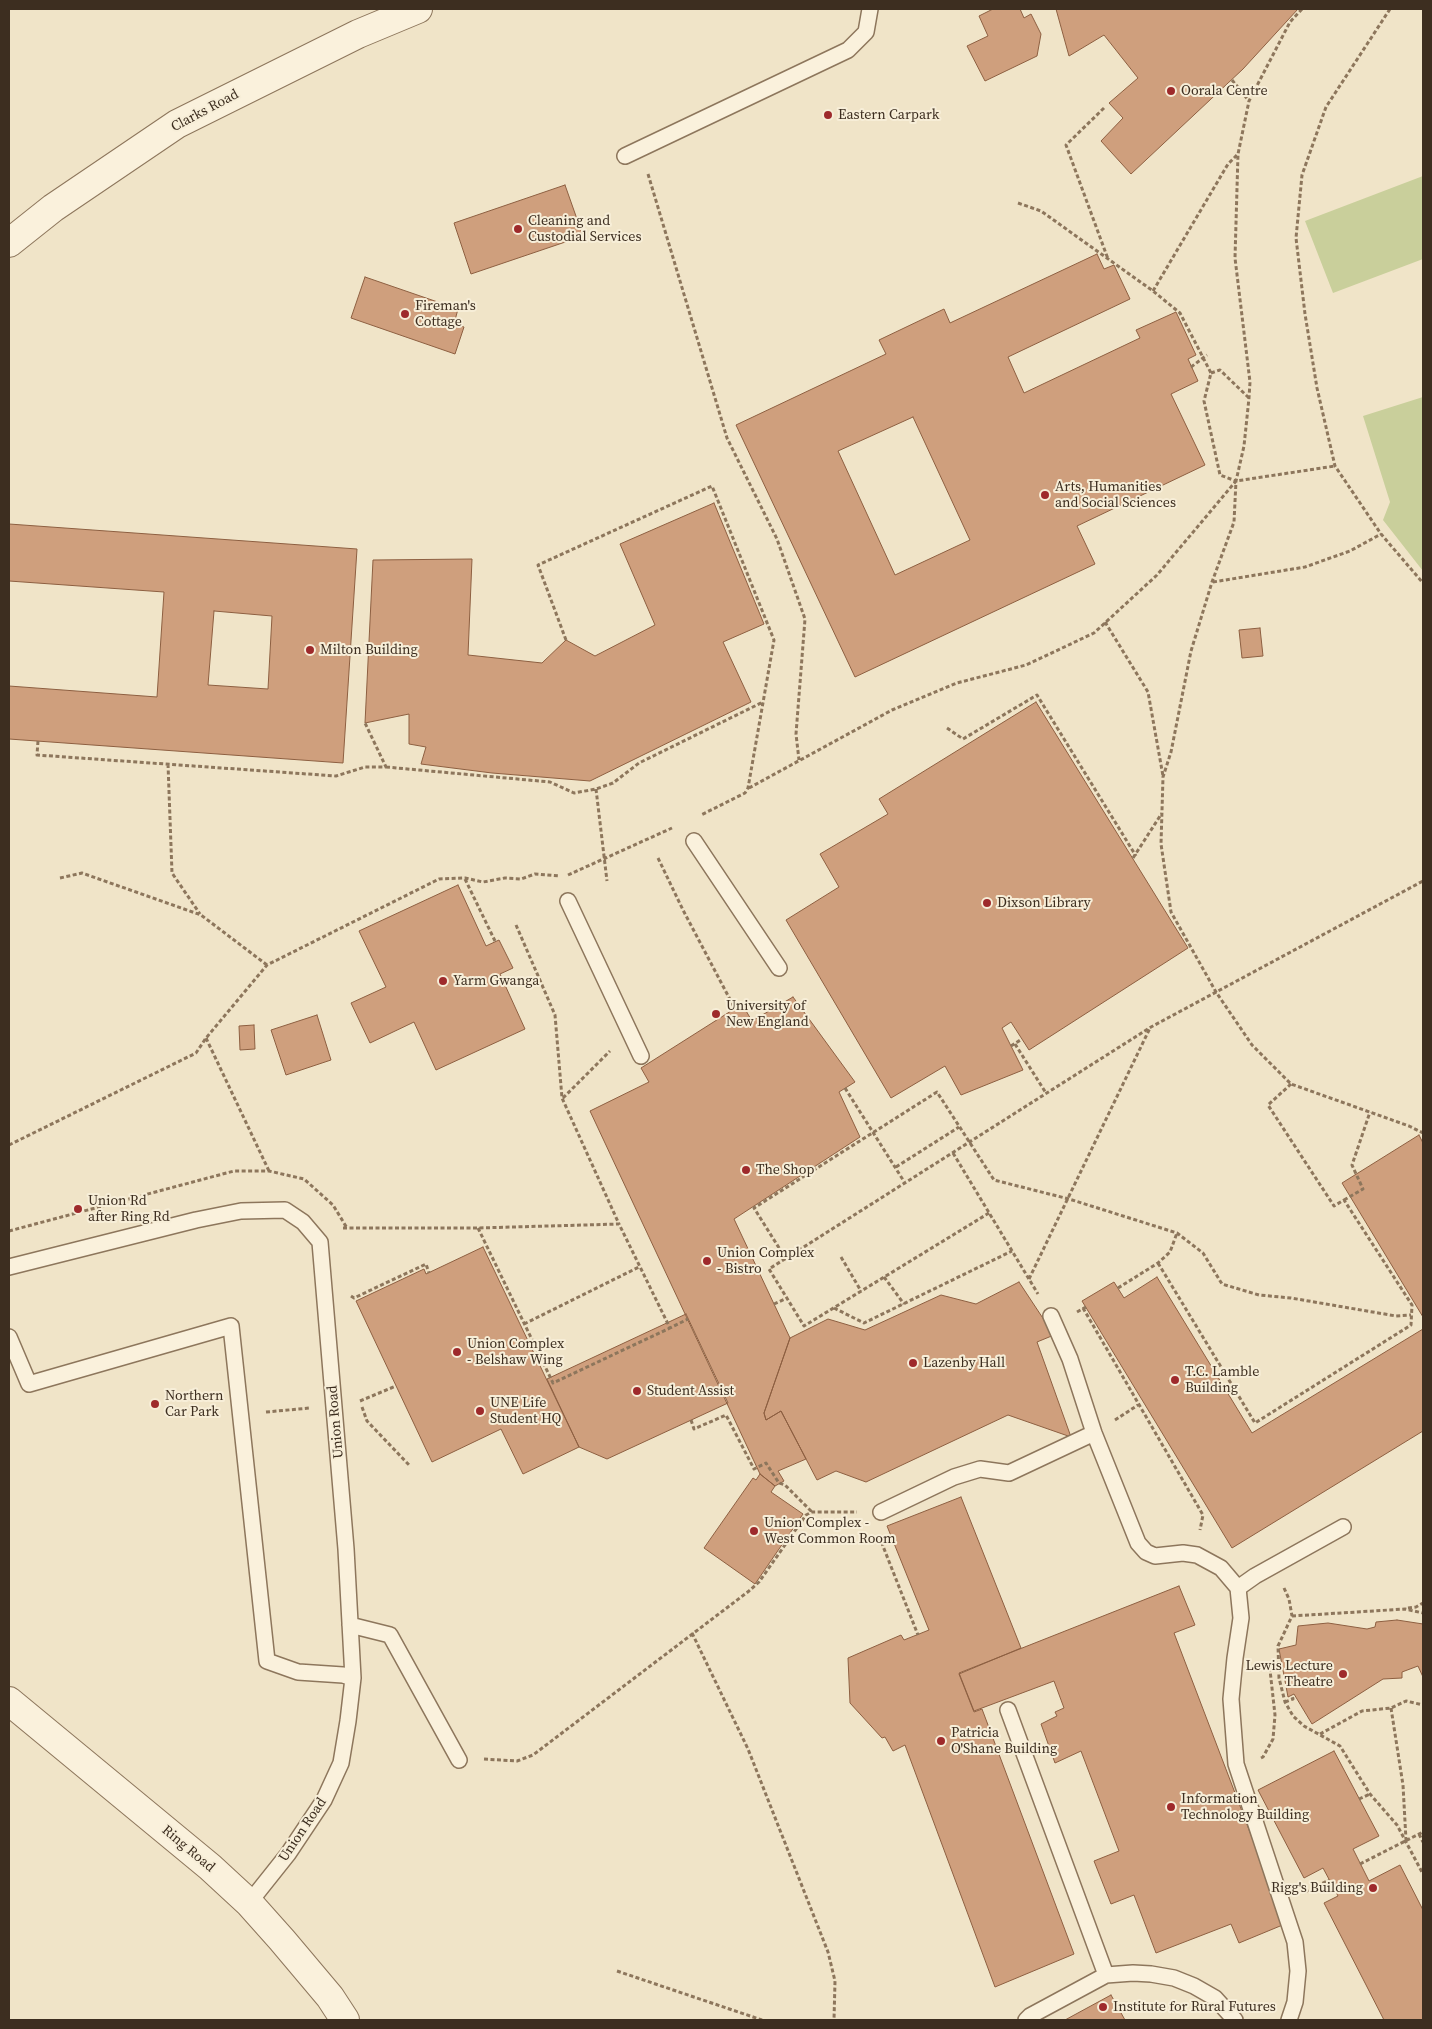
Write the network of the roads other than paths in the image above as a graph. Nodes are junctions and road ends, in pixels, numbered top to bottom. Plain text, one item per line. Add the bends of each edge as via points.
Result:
1 (418, 9) edge
2 (870, 9) edge
3 (626, 156) dead end
4 (9, 243) edge
5 (694, 841) dead end
6 (568, 900) dead end
7 (779, 968) dead end
8 (641, 1056) dead end
9 (9, 1268) edge
10 (1052, 1316) road end
11 (9, 1337) edge
12 (1094, 1433) junction
13 (875, 1515) road end
14 (1343, 1527) dead end
15 (1238, 1588) junction
16 (350, 1625) junction
17 (353, 1678) junction
18 (9, 1701) edge
19 (1008, 1710) dead end
20 (459, 1760) road end
21 (249, 1903) junction
22 (1106, 1975) junction
23 (345, 2020) edge
24 (1026, 2020) edge
25 (1235, 2020) edge
26 (1289, 2020) edge

1 - 4 street, Clarks Road via 358,34 177,124 53,208
2 - 3 lane via 866,32 848,50
5 - 7 lane
6 - 8 lane
9 - 16 lane, Union Road via 196,1220 241,1212 285,1210 302,1222 320,1242
10 - 12 lane
11 - 17 lane via 29,1384 231,1326 267,1661 298,1672
12 - 13 lane via 1009,1473 980,1469 954,1477
12 - 15 lane via 1126,1516 1138,1543 1146,1552 1155,1556 1197,1555 1221,1568
14 - 15 lane
15 - 26 lane via 1241,1618 1231,1699 1236,1764 1295,1942 1298,1971 1296,2002
16 - 17 lane, Union Road
16 - 20 lane via 390,1635
17 - 21 lane, Union Road via 341,1763 324,1800 288,1854
18 - 21 street, Ring Road via 170,1833
19 - 22 lane
21 - 23 street, Ring Road via 318,1983
22 - 24 lane
22 - 25 lane via 1151,1974 1174,1978 1216,1998

